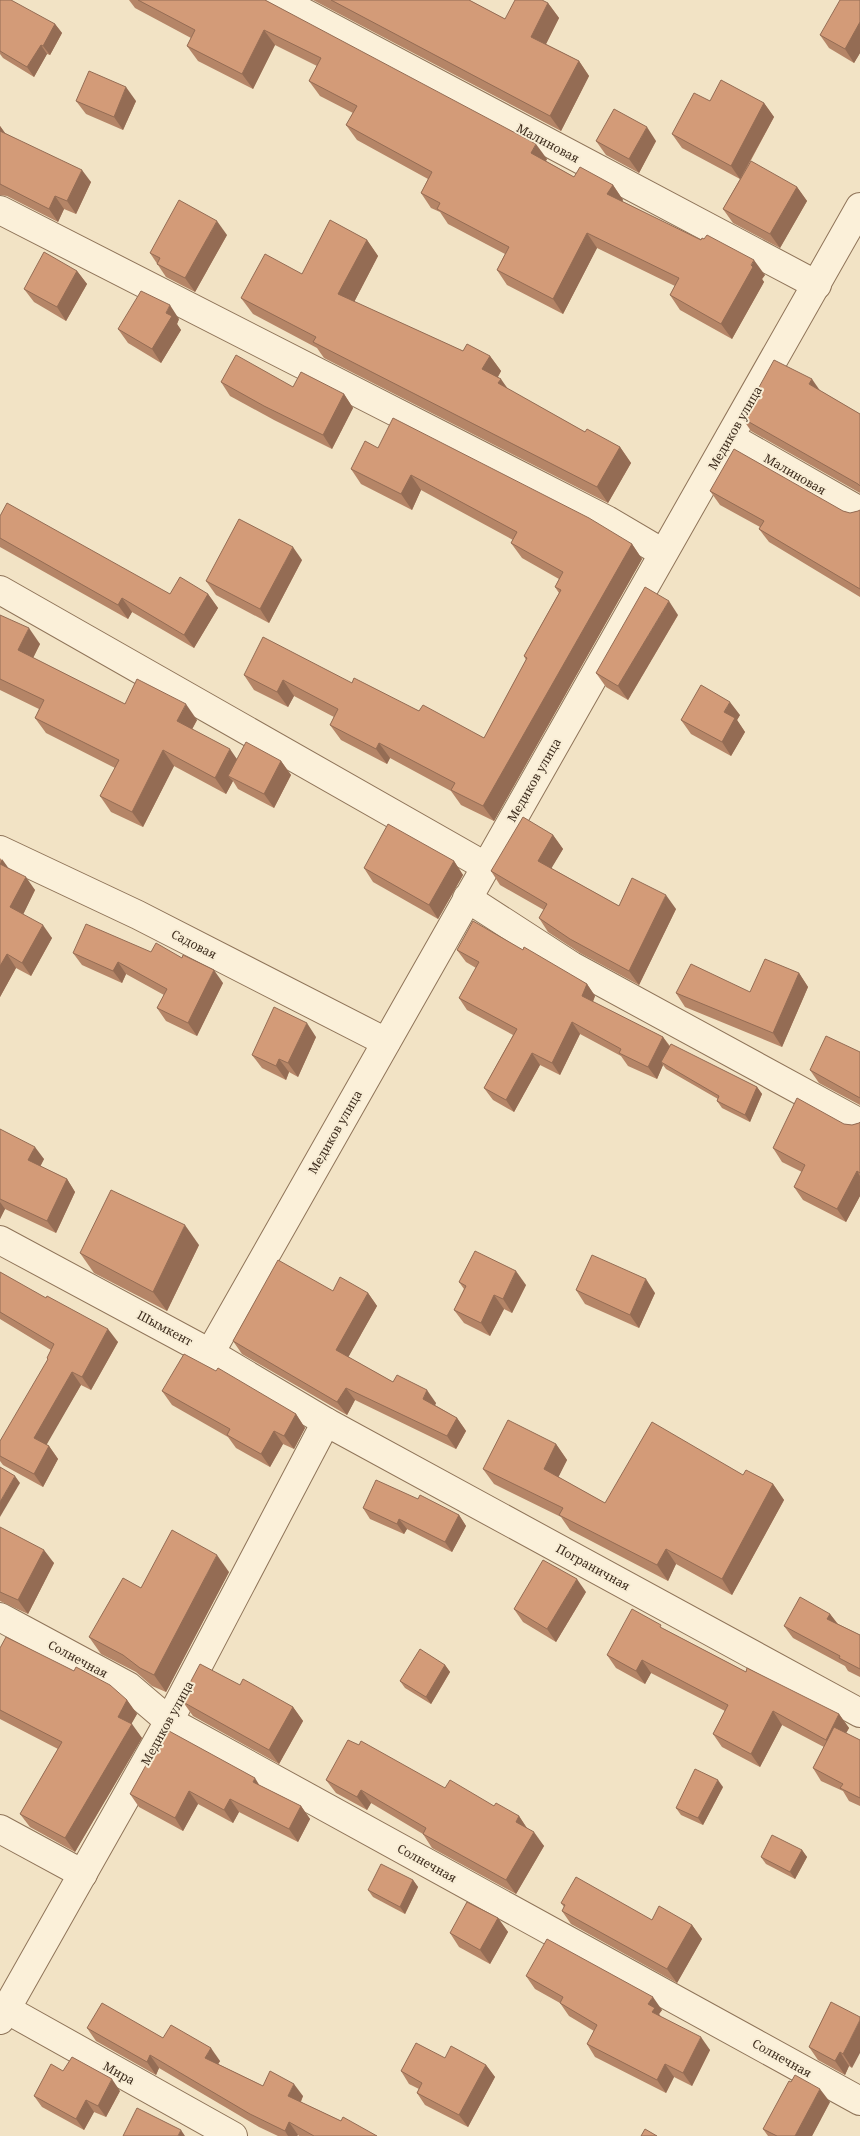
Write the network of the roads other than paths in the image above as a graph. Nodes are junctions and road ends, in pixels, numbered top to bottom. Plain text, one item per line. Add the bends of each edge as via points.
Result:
1 (280, 0) edge
2 (860, 207) edge
3 (0, 210) edge
4 (817, 285) junction
5 (730, 437) junction
6 (860, 511) edge
7 (662, 553) junction
8 (0, 590) edge
9 (0, 850) edge
10 (485, 866) junction
11 (467, 898) junction
12 (386, 1042) junction
13 (860, 1123) edge
14 (0, 1240) edge
15 (210, 1353) junction
16 (326, 1422) junction
17 (0, 1617) edge
18 (860, 1713) edge
19 (169, 1721) junction
20 (0, 1829) edge
21 (83, 1874) junction
22 (3, 2015) edge
23 (860, 2101) edge
24 (233, 2136) edge

1 - 4 street, Малиновая
2 - 4 street, Медиков улица
3 - 7 street via 607,520
4 - 5 street, Медиков улица
5 - 6 street, Малиновая
5 - 7 street, Медиков улица
7 - 10 street, Медиков улица
8 - 10 street
9 - 12 street, Садовая via 147,920
10 - 11 street, Медиков улица
11 - 12 street, Медиков улица
11 - 13 street via 572,966
12 - 15 street, Медиков улица
14 - 15 street, Шымкент
15 - 16 street, Шымкент
16 - 18 street, Пограничная
16 - 19 street, Медиков улица
17 - 19 street, Солнечная via 128,1686
19 - 21 street, Медиков улица
19 - 23 street, Солнечная
20 - 21 street
21 - 22 street, Медиков улица
22 - 24 street, Мира

